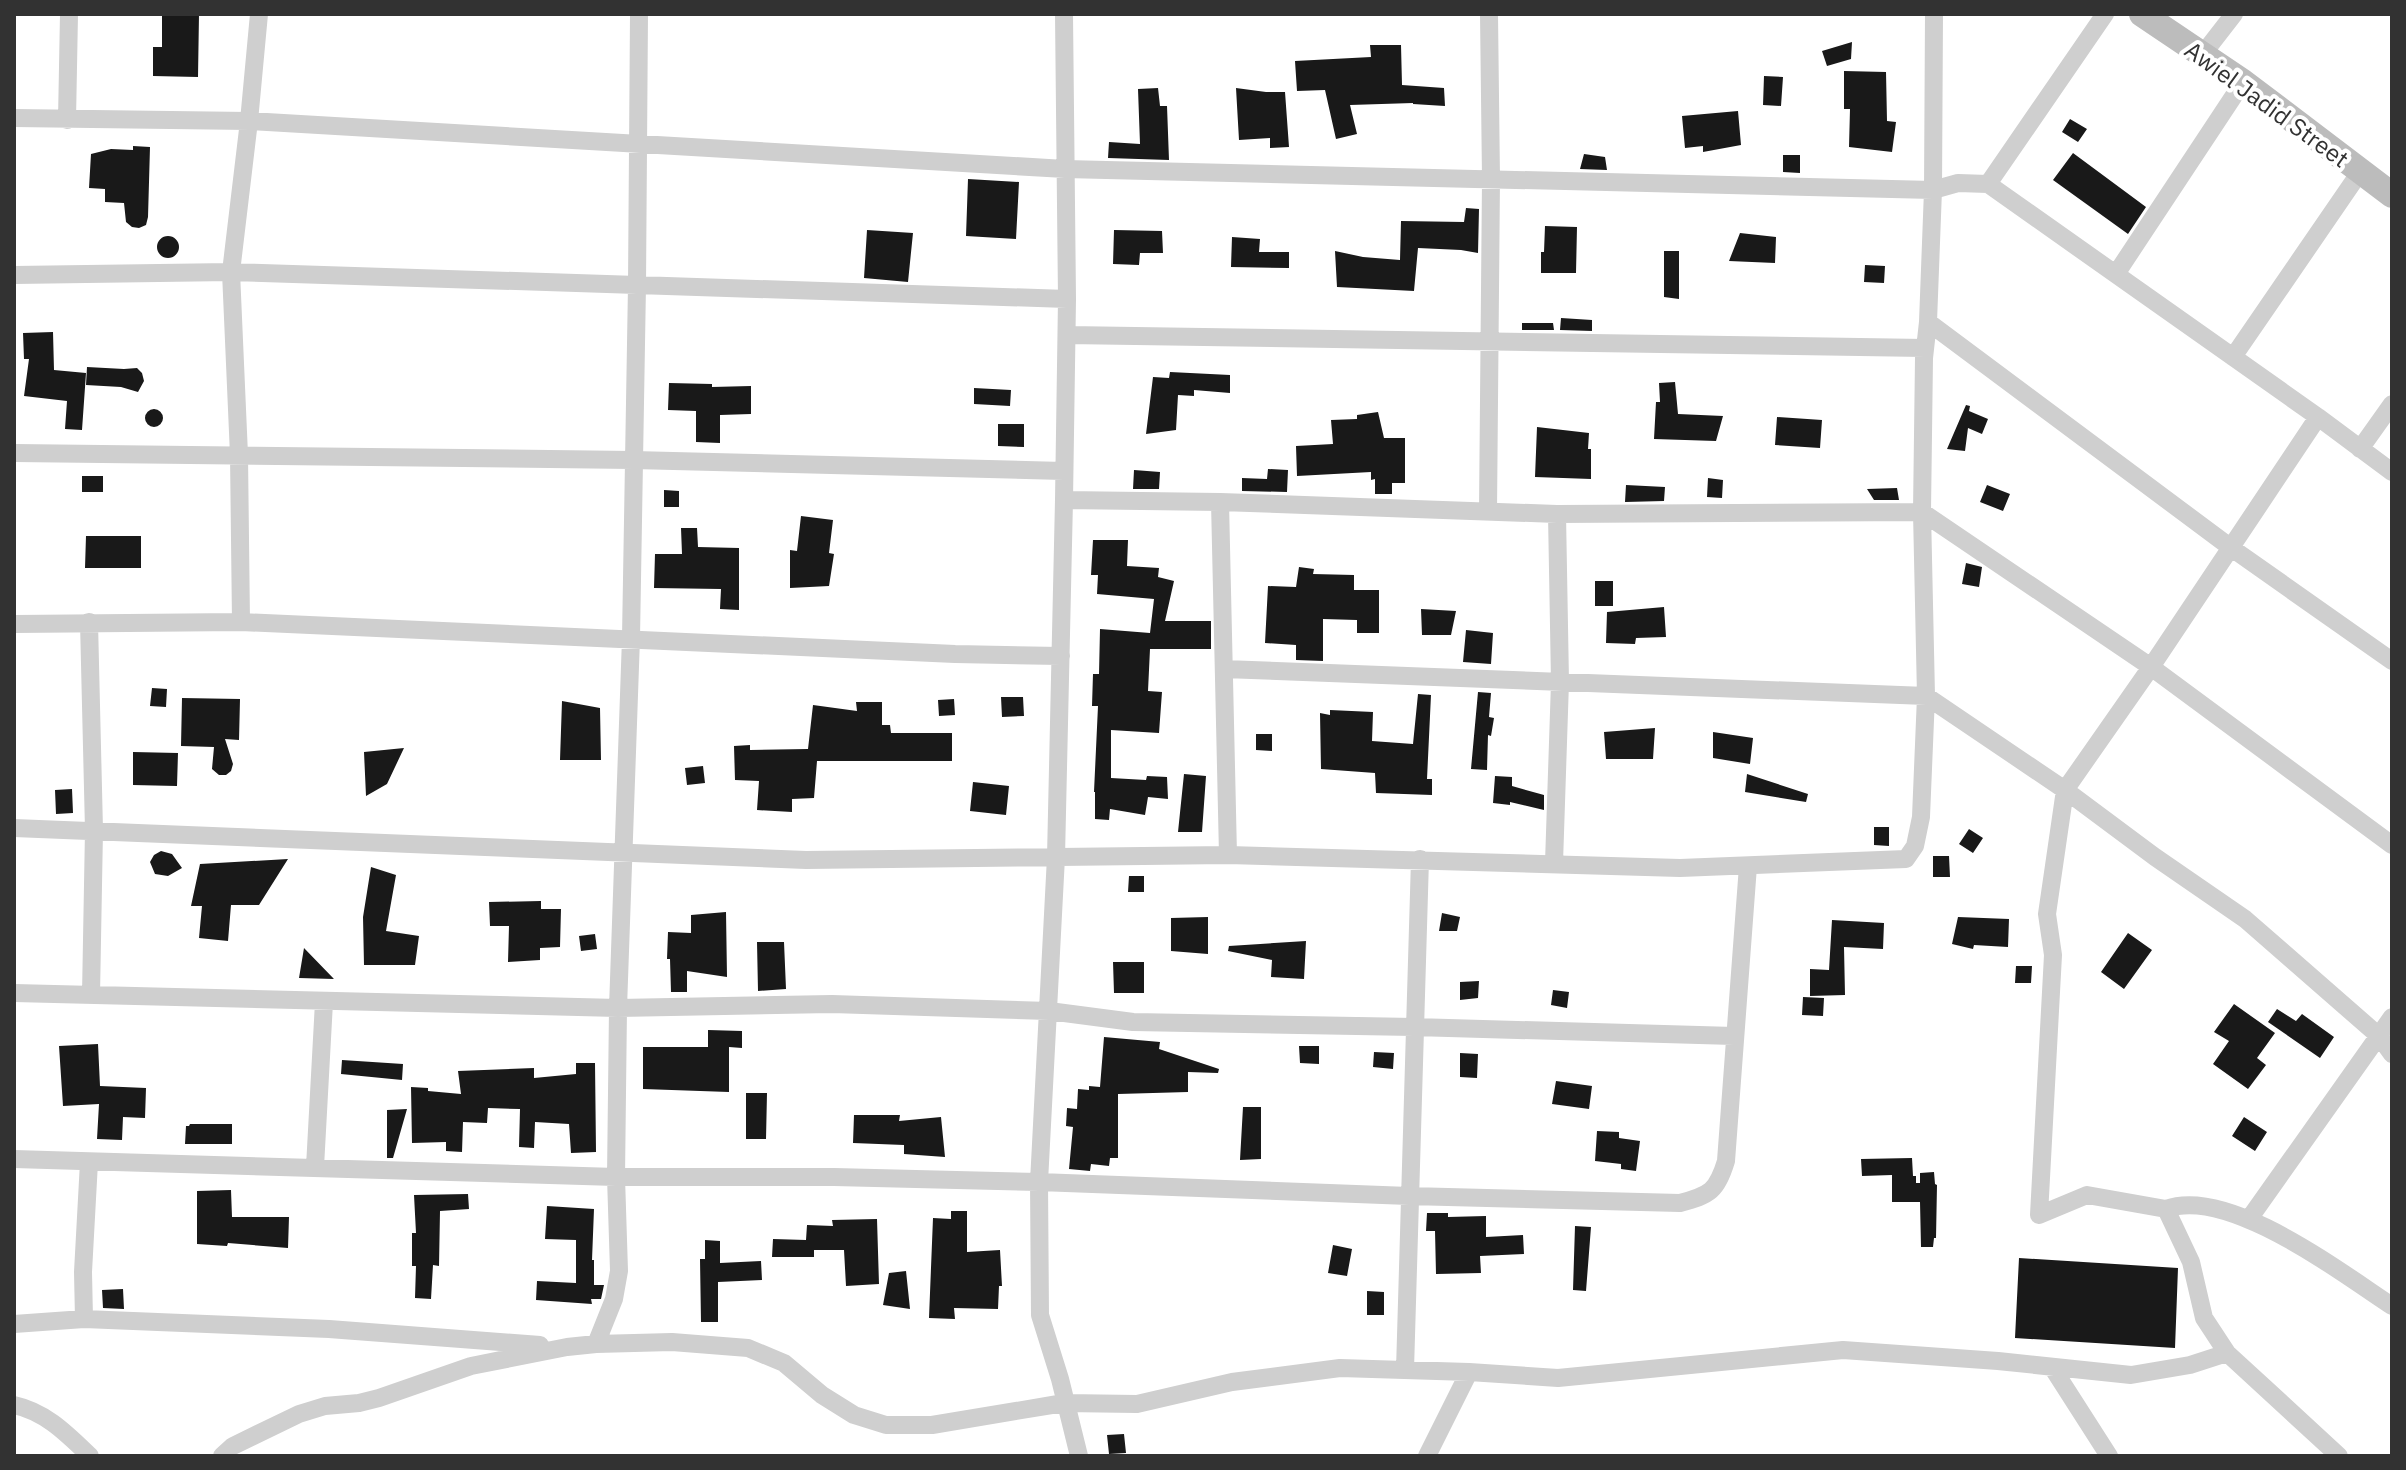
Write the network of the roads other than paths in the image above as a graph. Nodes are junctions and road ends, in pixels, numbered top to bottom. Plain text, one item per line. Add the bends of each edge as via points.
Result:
1 (69, 14) edge
2 (259, 14) edge
3 (639, 14) edge
4 (1064, 14) edge
5 (1489, 14) edge
6 (1934, 14) edge
7 (2105, 14) edge
8 (2142, 14) edge
9 (2234, 14) edge
10 (2203, 54) junction
11 (2243, 82) junction
12 (14, 118) edge
13 (67, 120) junction
14 (249, 121) junction
15 (638, 144) junction
16 (1065, 169) junction
17 (2360, 172) junction
18 (1491, 179) junction
19 (1988, 184) junction
20 (1933, 190) junction
21 (2392, 195) edge
22 (231, 272) junction
23 (2116, 274) junction
24 (14, 275) edge
25 (637, 285) junction
26 (1067, 299) junction
27 (1928, 322) junction
28 (1067, 335) junction
29 (1489, 342) junction
30 (1925, 348) junction
31 (2233, 357) junction
32 (2392, 404) edge
33 (2318, 417) junction
34 (2360, 449) junction
35 (14, 453) edge
36 (239, 455) junction
37 (633, 460) junction
38 (1064, 471) junction
39 (2392, 472) edge
40 (1064, 500) junction
41 (1220, 502) junction
42 (1488, 511) junction
43 (1922, 512) junction
44 (1557, 514) junction
45 (2230, 547) junction
46 (89, 622) junction
47 (241, 622) junction
48 (14, 624) edge
49 (631, 638) junction
50 (1061, 656) junction
51 (2392, 661) edge
52 (2151, 667) junction
53 (1224, 669) junction
54 (1560, 682) junction
55 (1926, 696) junction
56 (2065, 790) junction
57 (14, 828) edge
58 (94, 830) junction
59 (2392, 845) edge
60 (623, 852) junction
61 (1228, 855) junction
62 (1056, 857) junction
63 (1420, 859) junction
64 (1554, 863) junction
65 (1748, 866) junction
66 (14, 993) edge
67 (91, 995) junction
68 (324, 1002) junction
69 (618, 1008) junction
70 (1049, 1011) junction
71 (2392, 1017) edge
72 (1414, 1027) junction
73 (1734, 1036) junction
74 (2379, 1036) junction
75 (2392, 1054) edge
76 (14, 1159) edge
77 (89, 1162) junction
78 (315, 1167) junction
79 (616, 1177) junction
80 (1039, 1182) junction
81 (1409, 1196) junction
82 (2166, 1209) junction
83 (2249, 1219) junction
84 (2392, 1306) edge
85 (84, 1319) junction
86 (14, 1324) edge
87 (596, 1344) junction
88 (567, 1347) junction
89 (2227, 1353) junction
90 (2052, 1367) junction
91 (1405, 1370) junction
92 (1469, 1372) junction
93 (1064, 1403) junction
94 (14, 1405) edge
95 (90, 1456) edge
96 (222, 1456) edge
97 (1079, 1456) edge
98 (1427, 1456) edge
99 (2109, 1456) edge
100 (2339, 1456) edge

1 - 13 street
2 - 14 street
3 - 15 street
4 - 16 street
5 - 18 street
6 - 20 street
7 - 19 street
8 - 10 street, Awiel Jadid Street
9 - 10 street
10 - 11 street, Awiel Jadid Street
11 - 17 street, Awiel Jadid Street
11 - 23 street
12 - 13 street
13 - 14 street
14 - 15 street
14 - 22 street
15 - 16 street
15 - 25 street
16 - 18 street
16 - 26 street
17 - 21 street, Awiel Jadid Street
17 - 31 street
18 - 20 street
18 - 29 street
19 - 20 street via 1958,183
19 - 23 street
20 - 27 street
22 - 24 street
22 - 25 street
22 - 36 street
23 - 31 street
25 - 26 street
25 - 37 street
26 - 28 street
27 - 30 street
27 - 45 street
28 - 29 street
28 - 38 street
29 - 30 street
29 - 42 street
30 - 43 street
31 - 33 street
32 - 34 street
33 - 34 street
33 - 45 street
34 - 39 street
35 - 36 street
36 - 37 street
36 - 47 street
37 - 38 street
37 - 49 street
38 - 40 street
40 - 41 street
40 - 50 street
41 - 42 street
41 - 53 street
42 - 44 street
43 - 44 street
43 - 52 street
43 - 55 street
44 - 54 street
45 - 51 street
45 - 52 street
46 - 47 street
46 - 48 street
46 - 58 street
47 - 49 street
49 - 50 street
49 - 60 street
50 - 62 street
52 - 56 street
52 - 59 street
53 - 54 street
53 - 61 street
54 - 55 street
54 - 64 street
55 - 56 street
55 - 65 street via 1921,817 1915,846 1906,859
56 - 74 street via 2245,919
56 - 82 street via 2047,914 2053,955 2039,1215 2087,1195
57 - 58 street
58 - 60 street
58 - 67 street
60 - 62 street via 806,860
60 - 69 street
61 - 62 street
61 - 63 street
62 - 70 street
63 - 64 street
63 - 72 street
64 - 65 street
65 - 73 street
66 - 67 street
67 - 68 street
68 - 69 street
68 - 78 street
69 - 70 street via 832,1004
69 - 79 street
70 - 72 street via 1133,1022
70 - 80 street
71 - 74 street
72 - 73 street
72 - 81 street
73 - 81 street via 1726,1161 1719,1184 1703,1197 1680,1203
74 - 75 street
74 - 83 street
76 - 77 street
77 - 78 street
77 - 85 street
78 - 79 street
79 - 80 street
79 - 87 street via 619,1271
80 - 81 street
80 - 93 street via 1040,1315
81 - 91 street
82 - 83 street via 2181,1203
82 - 89 street via 2191,1262 2204,1318
83 - 84 street
85 - 86 street
85 - 88 street via 329,1329
87 - 88 street
87 - 93 street via 748,1348 784,1363 854,1415 886,1425 932,1425
88 - 96 street via 471,1366 369,1401 299,1414
89 - 90 street via 2131,1375
89 - 100 street
90 - 92 street via 1843,1350 1558,1378
90 - 99 street
91 - 92 street
91 - 93 street via 1340,1368 1232,1382 1137,1404
92 - 98 street
93 - 97 street
94 - 95 street via 56,1423

